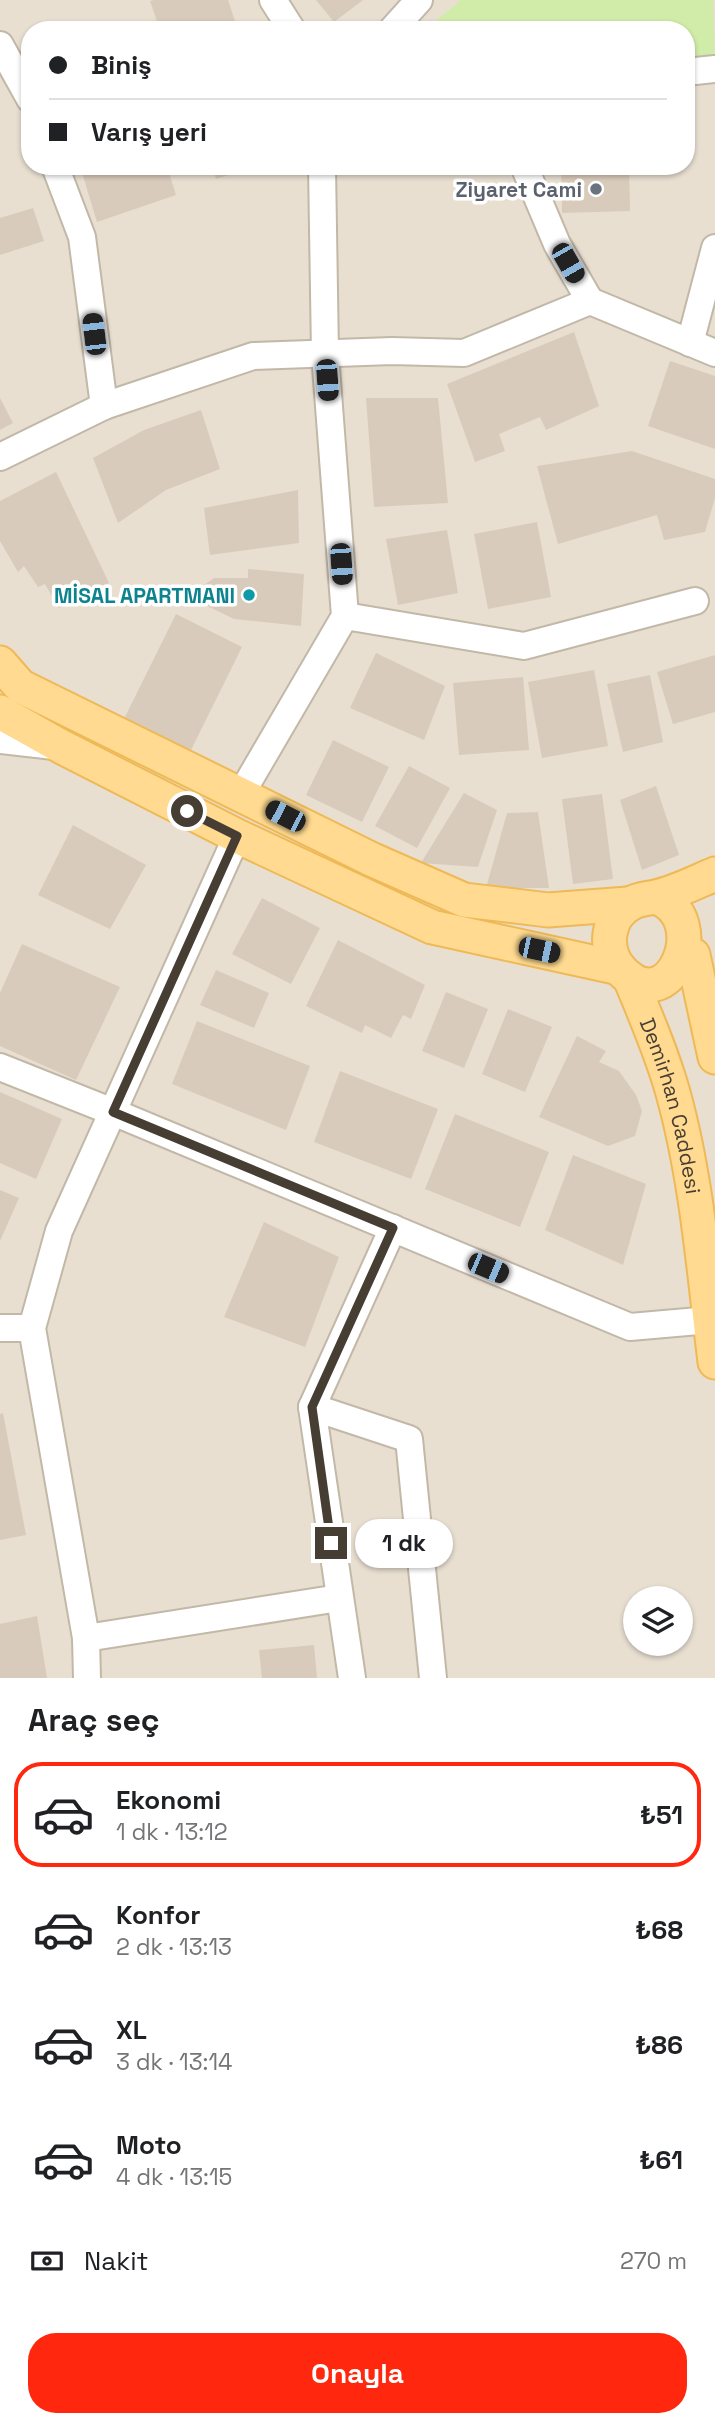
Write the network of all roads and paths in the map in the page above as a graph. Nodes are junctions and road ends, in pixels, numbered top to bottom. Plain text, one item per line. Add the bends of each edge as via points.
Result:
1 (273, 0) edge
2 (419, 0) edge
3 (286, 21) edge
4 (400, 21) edge
5 (0, 45) edge
6 (715, 69) edge
7 (695, 71) edge
8 (21, 83) edge
9 (58, 175) edge
10 (322, 175) edge
11 (528, 175) edge
12 (715, 248) edge
13 (590, 301) junction
14 (690, 343) junction
15 (715, 352) edge
16 (326, 354) junction
17 (104, 406) junction
18 (0, 457) edge
19 (695, 601) dead end
20 (345, 616) junction
21 (0, 663) edge
22 (0, 712) edge
23 (0, 740) edge
24 (62, 747) junction
25 (241, 794) junction
26 (237, 836) junction
27 (715, 874) edge
28 (642, 901) junction
29 (701, 946) edge
30 (624, 973) junction
31 (715, 1045) edge
32 (0, 1067) edge
33 (113, 1112) junction
34 (393, 1228) junction
35 (710, 1320) junction
36 (0, 1328) edge
37 (32, 1328) junction
38 (715, 1362) edge
39 (312, 1407) junction
40 (339, 1598) junction
41 (86, 1638) junction
42 (87, 1678) edge
43 (100, 1678) edge
44 (352, 1678) edge
45 (433, 1678) edge

1 - 3 street
2 - 4 street
5 - 8 street
6 - 7 street
9 - 17 street via 82,237
10 - 16 street
11 - 13 street via 556,244
12 - 14 street
13 - 14 street
13 - 16 street via 464,353
14 - 15 street
16 - 17 street via 253,356
16 - 20 street
17 - 18 street
19 - 20 street via 524,646
20 - 25 street
21 - 25 main road via 20,685
22 - 24 main road
23 - 24 street
24 - 26 main road
25 - 28 main road via 464,900 548,910
26 - 30 main road via 432,927
26 - 33 street
27 - 28 main road
28 - 29 main road via 670,900 682,908
28 - 30 main road via 618,914 611,927 610,948
29 - 30 main road via 683,973 671,980 643,983
29 - 31 main road
30 - 35 main road, Demirhan Caddesi via 655,1040 673,1094 692,1184
32 - 33 street
33 - 34 street
33 - 37 street via 60,1231
34 - 35 street via 630,1327
34 - 39 street
35 - 38 main road, Demirhan Caddesi
36 - 37 street
37 - 41 street
39 - 40 street
39 - 45 street via 409,1439
40 - 41 street
40 - 44 street
41 - 42 street
41 - 43 street

